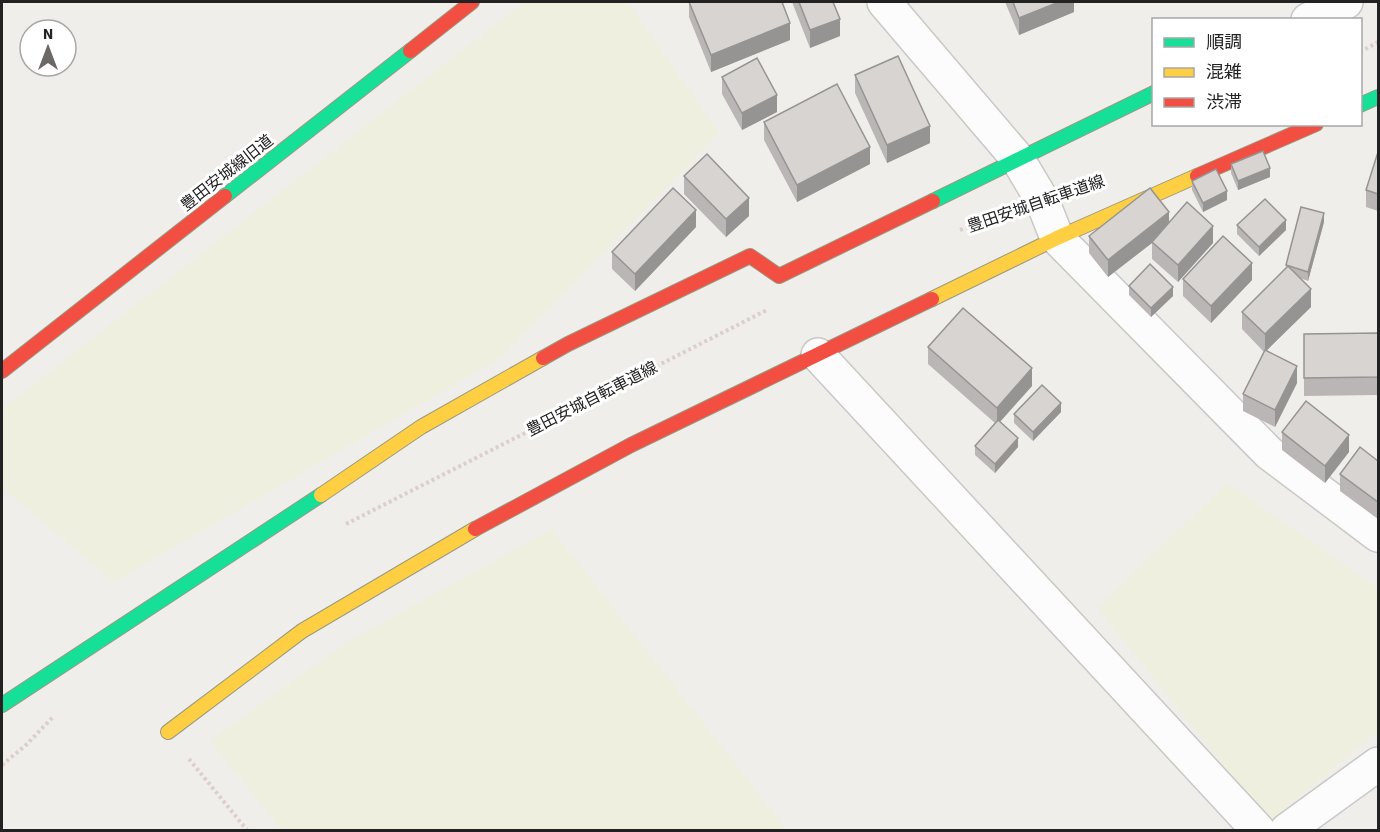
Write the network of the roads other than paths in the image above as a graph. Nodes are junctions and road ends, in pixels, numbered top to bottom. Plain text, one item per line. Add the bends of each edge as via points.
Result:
1 (472, 2) edge
2 (884, 2) edge
3 (1346, 2) edge
4 (1312, 18) edge
5 (1152, 94) edge
6 (1378, 97) edge
7 (1362, 104) edge
8 (1311, 126) edge
9 (1017, 158) junction
10 (1057, 238) junction
11 (818, 355) junction
12 (2, 371) edge
13 (1378, 535) edge
14 (2, 705) edge
15 (168, 732) road end
16 (1378, 764) edge
17 (1258, 831) edge
18 (1287, 831) edge

1 - 12 street, 豊田安城線旧道
2 - 9 street
3 - 4 street
5 - 9 street
6 - 7 street
8 - 10 street
9 - 10 street via 1042,200
9 - 14 street via 779,276 750,256 568,344 422,427
10 - 11 street
10 - 13 street via 1269,453
11 - 15 street via 631,445 476,529 302,632
11 - 17 street
16 - 18 street

